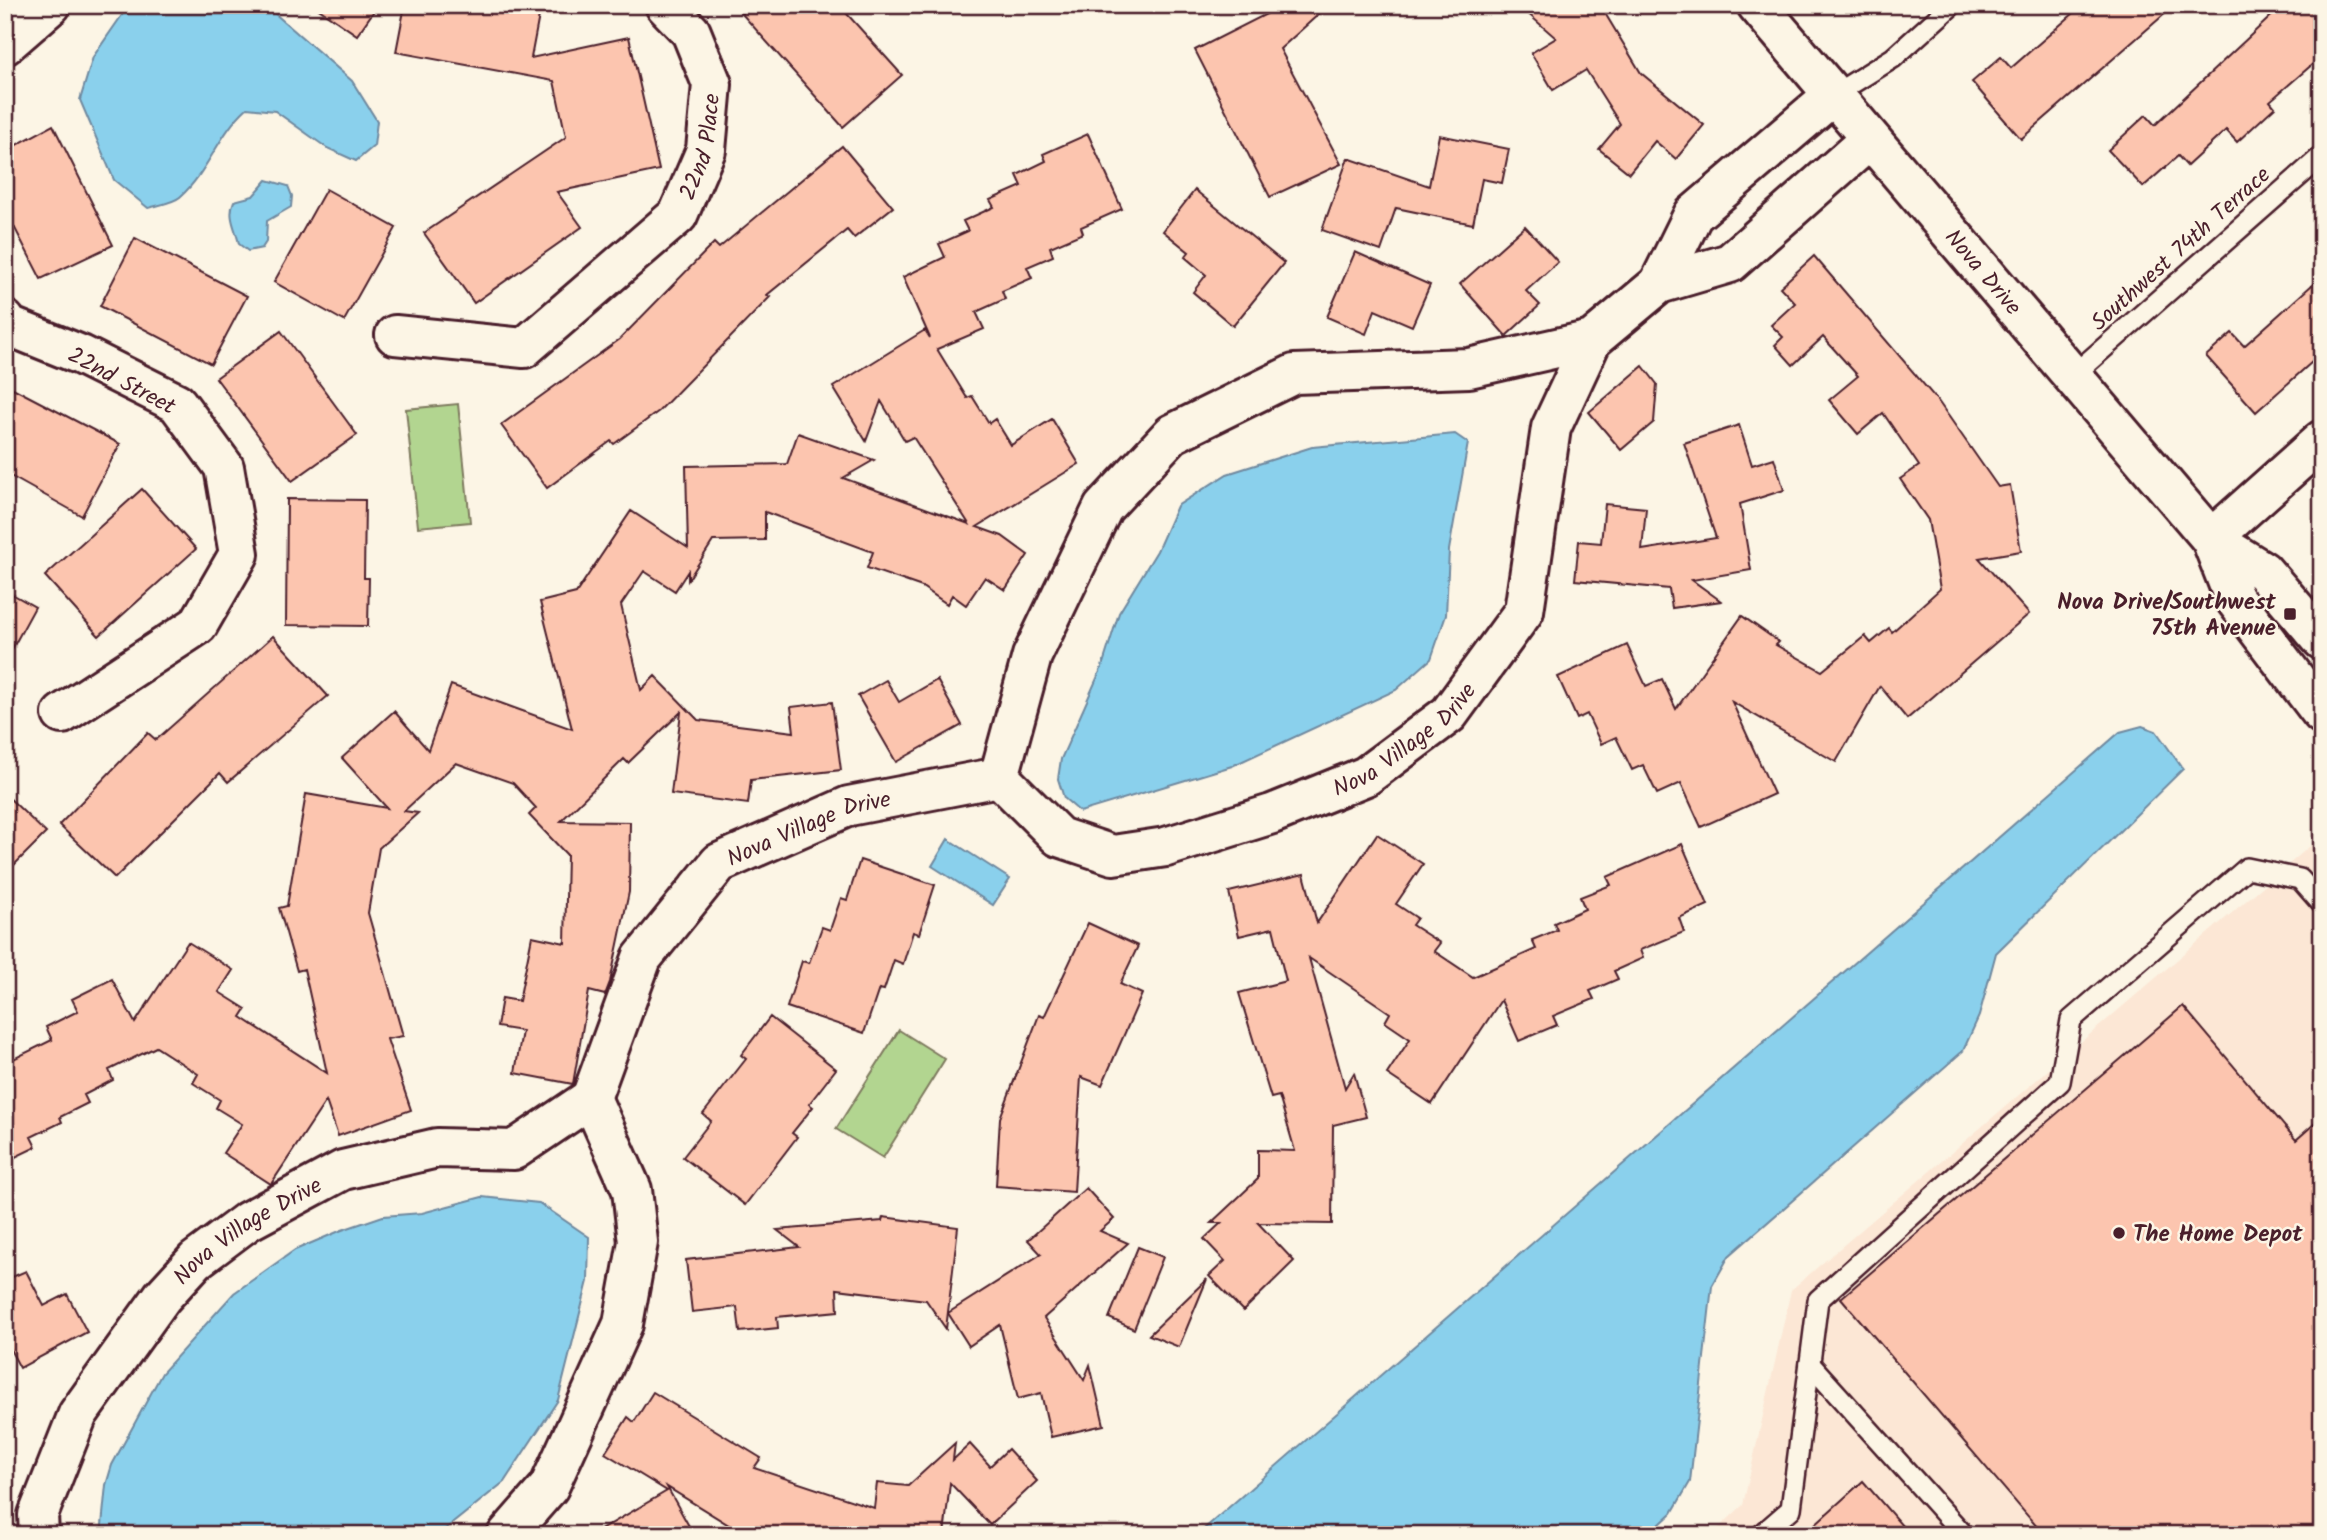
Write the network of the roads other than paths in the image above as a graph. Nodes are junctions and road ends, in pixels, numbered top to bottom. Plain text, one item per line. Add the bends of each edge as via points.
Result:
1 (51, 5) edge
2 (665, 5) edge
3 (1757, 5) edge
4 (1952, 5) edge
5 (5, 45) edge
6 (1832, 96) junction
7 (1869, 140) junction
8 (2322, 156) edge
9 (1659, 284) junction
10 (6, 325) edge
11 (395, 335) dead end
12 (1592, 340) junction
13 (2071, 377) junction
14 (2322, 440) edge
15 (2211, 539) junction
16 (2322, 640) edge
17 (62, 714) dead end
18 (2322, 714) edge
19 (999, 777) junction
20 (2322, 904) edge
21 (591, 1098) junction
22 (1810, 1364) junction
23 (39, 1535) edge
24 (507, 1535) edge
25 (1762, 1535) edge
26 (1964, 1535) edge

1 - 5 street
2 - 11 street, 22nd Place via 691,32 712,84 706,150 678,215 524,348
3 - 6 street, Nova Drive
4 - 6 lane via 1894,58
6 - 7 street, Nova Drive
6 - 9 street, Nova Village Drive via 1693,215
7 - 9 street, Nova Village Drive via 1730,263
7 - 13 street, Nova Drive
8 - 13 lane, Southwest 74th Terrace
9 - 12 street, Nova Village Drive
10 - 17 street, 22nd Street via 81,355 177,403 224,467 239,554 198,625
12 - 19 street, Nova Village Drive via 1469,368 1294,374 1172,434 1103,508 1032,656
12 - 19 street, Nova Village Drive via 1550,428 1524,611 1449,714 1366,776 1272,814 1166,847 1113,855 1059,837
13 - 15 street, Nova Drive
14 - 15 street
15 - 16 street, Nova Drive via 2263,571
15 - 18 street, Nova Drive via 2234,598
19 - 21 street, Nova Village Drive via 849,806 719,863 642,958
20 - 22 lane via 2300,879 2247,868 2071,1020 2060,1082 1818,1300
21 - 23 street, Nova Village Drive via 514,1150 437,1149 343,1170 248,1221 196,1260 162,1297 78,1414 38,1516
21 - 24 street via 632,1190 638,1241 624,1324 549,1488
22 - 25 lane via 1791,1509
22 - 26 lane

